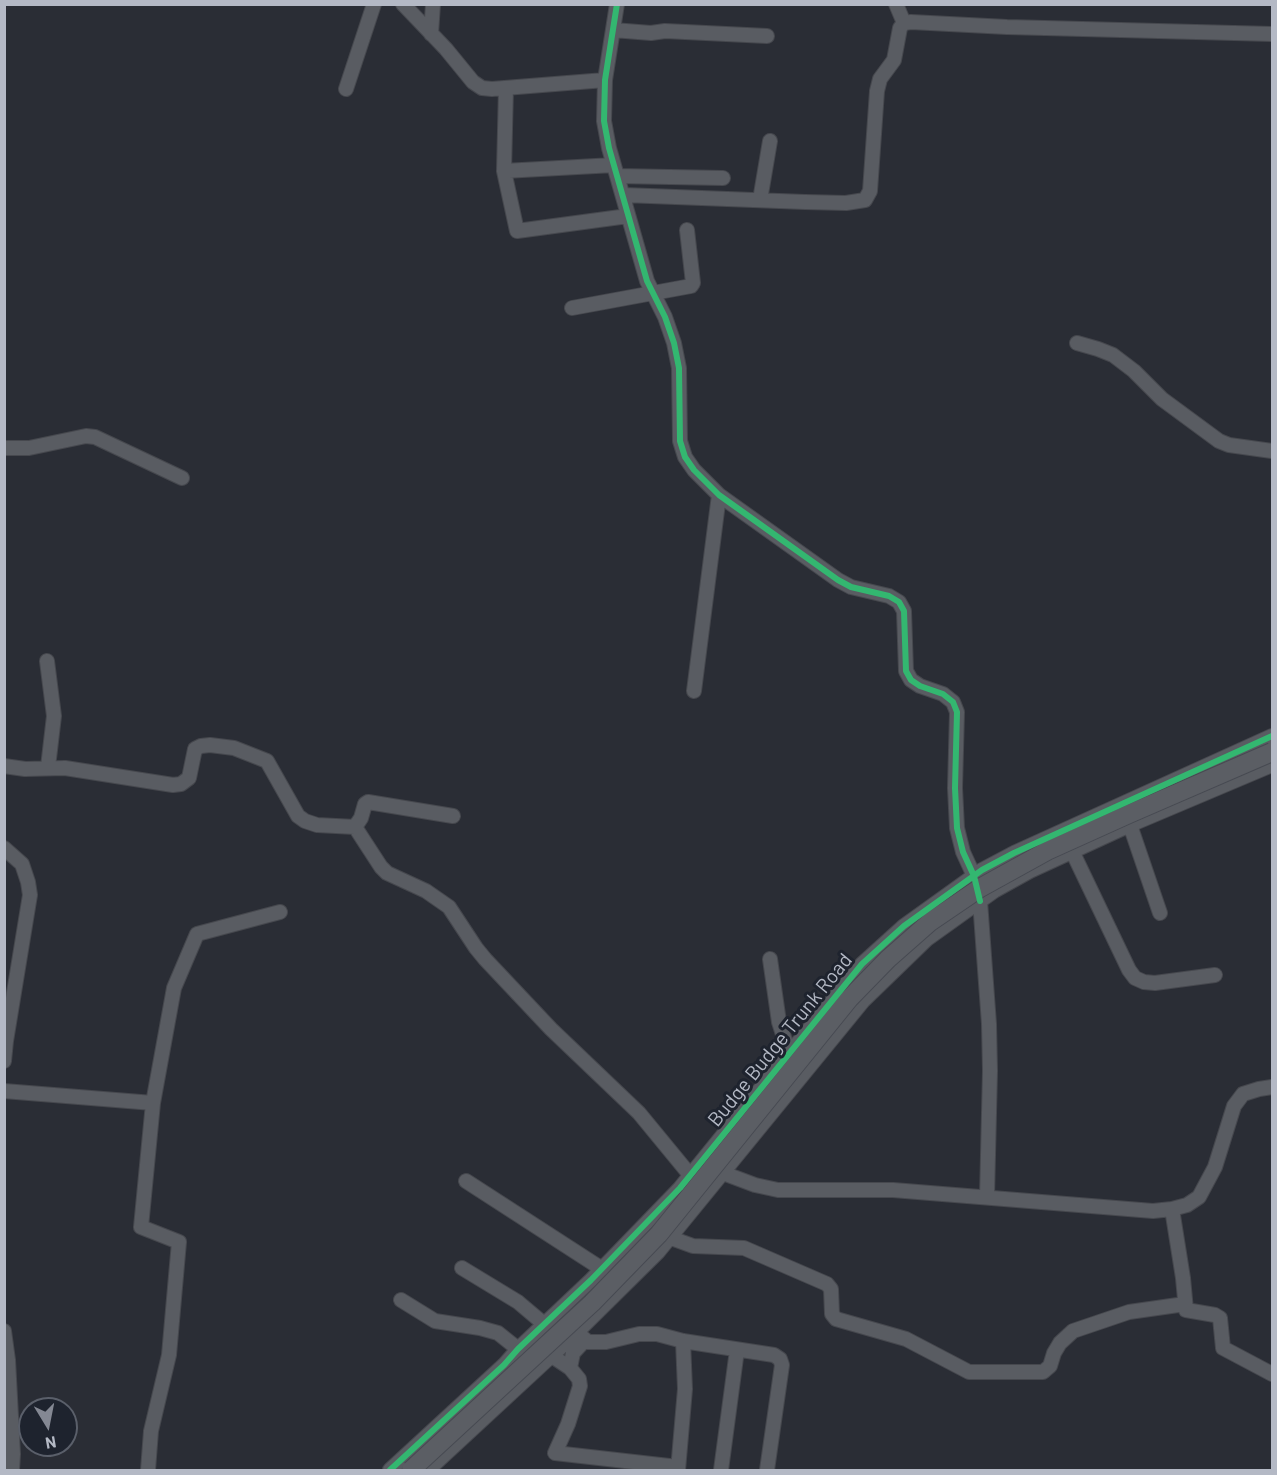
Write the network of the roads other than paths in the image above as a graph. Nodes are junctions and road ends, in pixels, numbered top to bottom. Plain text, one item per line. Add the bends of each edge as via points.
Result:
1 (374, 4) edge
2 (402, 4) edge
3 (433, 4) edge
4 (617, 4) edge
5 (896, 4) edge
6 (904, 23) junction
7 (613, 30) junction
8 (432, 34) junction
9 (1272, 34) edge
10 (767, 36) dead end
11 (605, 80) junction
12 (506, 88) junction
13 (346, 89) dead end
14 (770, 141) dead end
15 (616, 170) junction
16 (504, 171) junction
17 (723, 178) dead end
18 (624, 195) junction
19 (760, 200) junction
20 (628, 216) junction
21 (687, 230) dead end
22 (654, 294) junction
23 (572, 308) dead end
24 (1077, 343) dead end
25 (4, 448) edge
26 (1272, 451) edge
27 (182, 478) dead end
28 (719, 495) junction
29 (47, 661) dead end
30 (694, 691) dead end
31 (1272, 736) edge
32 (1272, 752) edge
33 (1272, 765) edge
34 (4, 766) edge
35 (48, 767) junction
36 (453, 816) dead end
37 (1130, 825) junction
38 (355, 827) junction
39 (4, 848) edge
40 (1073, 853) junction
41 (974, 876) junction
42 (981, 901) junction
43 (280, 912) dead end
44 (1160, 913) dead end
45 (770, 959) dead end
46 (1215, 975) dead end
47 (789, 1053) junction
48 (4, 1061) edge
49 (1272, 1088) edge
50 (4, 1091) edge
51 (153, 1103) junction
52 (723, 1173) junction
53 (690, 1175) junction
54 (466, 1181) dead end
55 (987, 1197) junction
56 (1172, 1209) junction
57 (670, 1238) junction
58 (462, 1268) dead end
59 (602, 1269) junction
60 (401, 1300) dead end
61 (1185, 1304) junction
62 (555, 1314) junction
63 (544, 1324) junction
64 (4, 1331) edge
65 (581, 1336) junction
66 (683, 1341) junction
67 (518, 1349) junction
68 (737, 1350) junction
69 (552, 1356) junction
70 (570, 1368) junction
71 (1272, 1374) edge
72 (678, 1469) edge
73 (12, 1470) edge
74 (148, 1470) edge
75 (390, 1470) edge
76 (411, 1470) edge
77 (428, 1470) edge
78 (721, 1470) edge
79 (767, 1470) edge

1 - 13 street
2 - 8 street
3 - 8 street
4 - 7 street
5 - 6 street
6 - 9 street
6 - 19 street via 894,60 878,85 868,196 846,203
7 - 10 street
7 - 11 street
8 - 12 street via 472,82 482,88
11 - 12 street
11 - 15 street via 604,121
12 - 16 street
14 - 19 street
15 - 16 street
15 - 17 street
15 - 18 street
16 - 20 street via 517,231
18 - 19 street
18 - 20 street
20 - 22 street
21 - 22 street via 691,286
22 - 23 street
22 - 28 street via 674,343 679,368 680,441 685,457
24 - 26 street via 1113,355 1162,399 1219,441
25 - 27 street via 29,448 94,437
28 - 30 street
28 - 41 street via 838,580 899,602 904,611 906,671 920,686 953,702 957,712 957,828
29 - 35 street via 54,716
31 - 41 street, Budge Budge Trunk Road via 1014,853
32 - 76 main road, bridge via 1047,851 980,888 930,922 849,999 659,1234 592,1303
33 - 37 street, Budge Budge Trunk Road
34 - 35 street
35 - 38 street via 181,784 189,778 195,749 210,745 234,748 267,761 292,807 305,821
36 - 38 street via 368,802
37 - 40 street, Budge Budge Trunk Road
37 - 44 street
38 - 53 street via 387,873 449,907 485,959 551,1029 632,1105
39 - 48 street via 22,864 30,896
40 - 42 street, Budge Budge Trunk Road via 1030,871
40 - 46 street via 1135,978 1155,983
41 - 42 street
41 - 47 street, Budge Budge Trunk Road via 904,926 861,964
42 - 52 street, Budge Budge Trunk Road via 927,939 863,1001
42 - 55 street via 990,1071
43 - 51 street via 197,934 174,988
45 - 47 street via 779,1022
47 - 53 street, Budge Budge Trunk Road
49 - 56 street via 1244,1094 1234,1106 1215,1167 1199,1197
50 - 51 street
51 - 74 street via 141,1227 179,1242 169,1355 152,1431
52 - 55 street via 778,1190 893,1190
52 - 57 street, Budge Budge Trunk Road
53 - 59 street, Budge Budge Trunk Road
54 - 59 street
55 - 56 street via 1153,1211
56 - 61 street
57 - 61 street via 693,1246 744,1248 827,1284 836,1319 906,1339 969,1372 1043,1372 1050,1366 1060,1343 1074,1331 1128,1312
57 - 65 street, Budge Budge Trunk Road
58 - 63 street via 518,1302
59 - 62 street, Budge Budge Trunk Road
60 - 67 street via 435,1321 498,1333
61 - 71 street via 1186,1310 1220,1318 1223,1348
62 - 63 street, Budge Budge Trunk Road
62 - 65 street
63 - 67 street, Budge Budge Trunk Road
64 - 73 street via 9,1360
65 - 66 street via 596,1343 639,1334
65 - 69 street, Budge Budge Trunk Road
65 - 70 street
66 - 68 street
66 - 72 street via 685,1389
67 - 75 street, Budge Budge Trunk Road
68 - 78 street
68 - 79 street via 774,1355 782,1365
69 - 70 street
69 - 77 street, Budge Budge Trunk Road
70 - 72 street via 580,1386 555,1453

